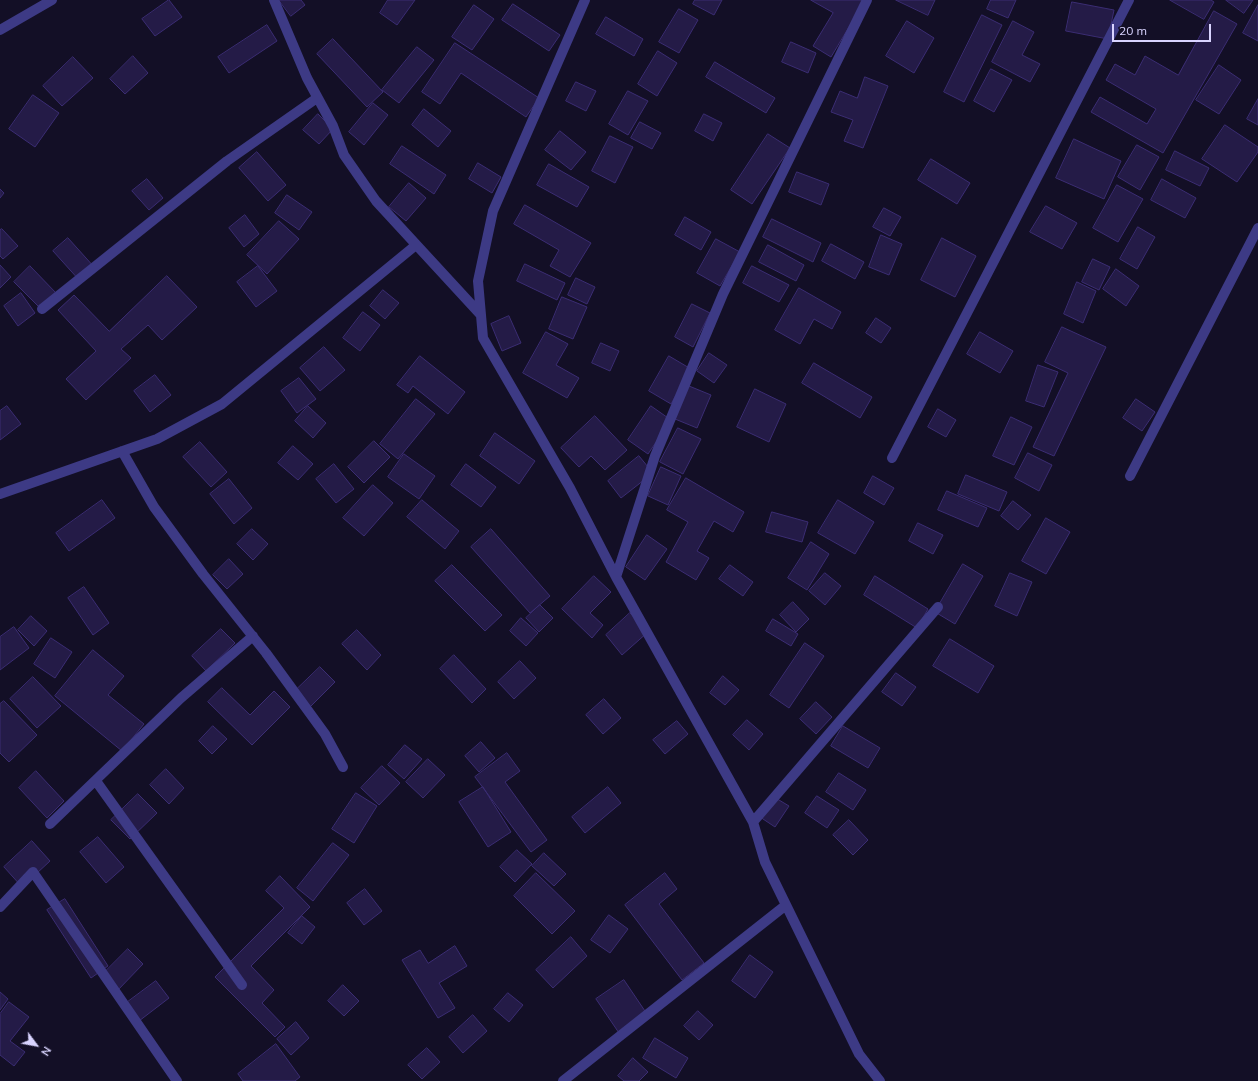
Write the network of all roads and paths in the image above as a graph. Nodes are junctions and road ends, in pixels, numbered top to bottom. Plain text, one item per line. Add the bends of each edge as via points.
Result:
1 (52, 0) edge
2 (274, 0) edge
3 (585, 0) edge
4 (867, 0) edge
5 (1129, 0) edge
6 (0, 30) edge
7 (317, 98) junction
8 (1258, 228) edge
9 (416, 245) junction
10 (42, 309) dead end
11 (481, 315) junction
12 (122, 451) junction
13 (892, 458) dead end
14 (1130, 476) dead end
15 (0, 494) edge
16 (616, 577) junction
17 (938, 607) dead end
18 (253, 636) junction
19 (343, 767) dead end
20 (96, 781) junction
21 (753, 822) junction
22 (50, 824) dead end
23 (786, 905) junction
24 (0, 907) edge
25 (242, 985) dead end
26 (177, 1081) edge
27 (563, 1081) edge
28 (880, 1081) edge

1 - 6 street
2 - 7 street
3 - 11 street via 493,211 478,281
4 - 16 street via 723,294 655,456
5 - 13 street
7 - 9 street via 333,126 344,155 376,201
7 - 10 street via 227,161
8 - 14 street
9 - 11 street
9 - 12 street via 222,404 156,439
11 - 16 street via 483,338 570,488
12 - 15 street
12 - 18 street via 154,507
16 - 21 street
17 - 21 street
18 - 19 street via 325,734
18 - 20 street via 181,698
20 - 22 street
20 - 25 street
21 - 23 street via 765,862
23 - 27 street
23 - 28 street via 859,1054
24 - 26 street via 33,872

